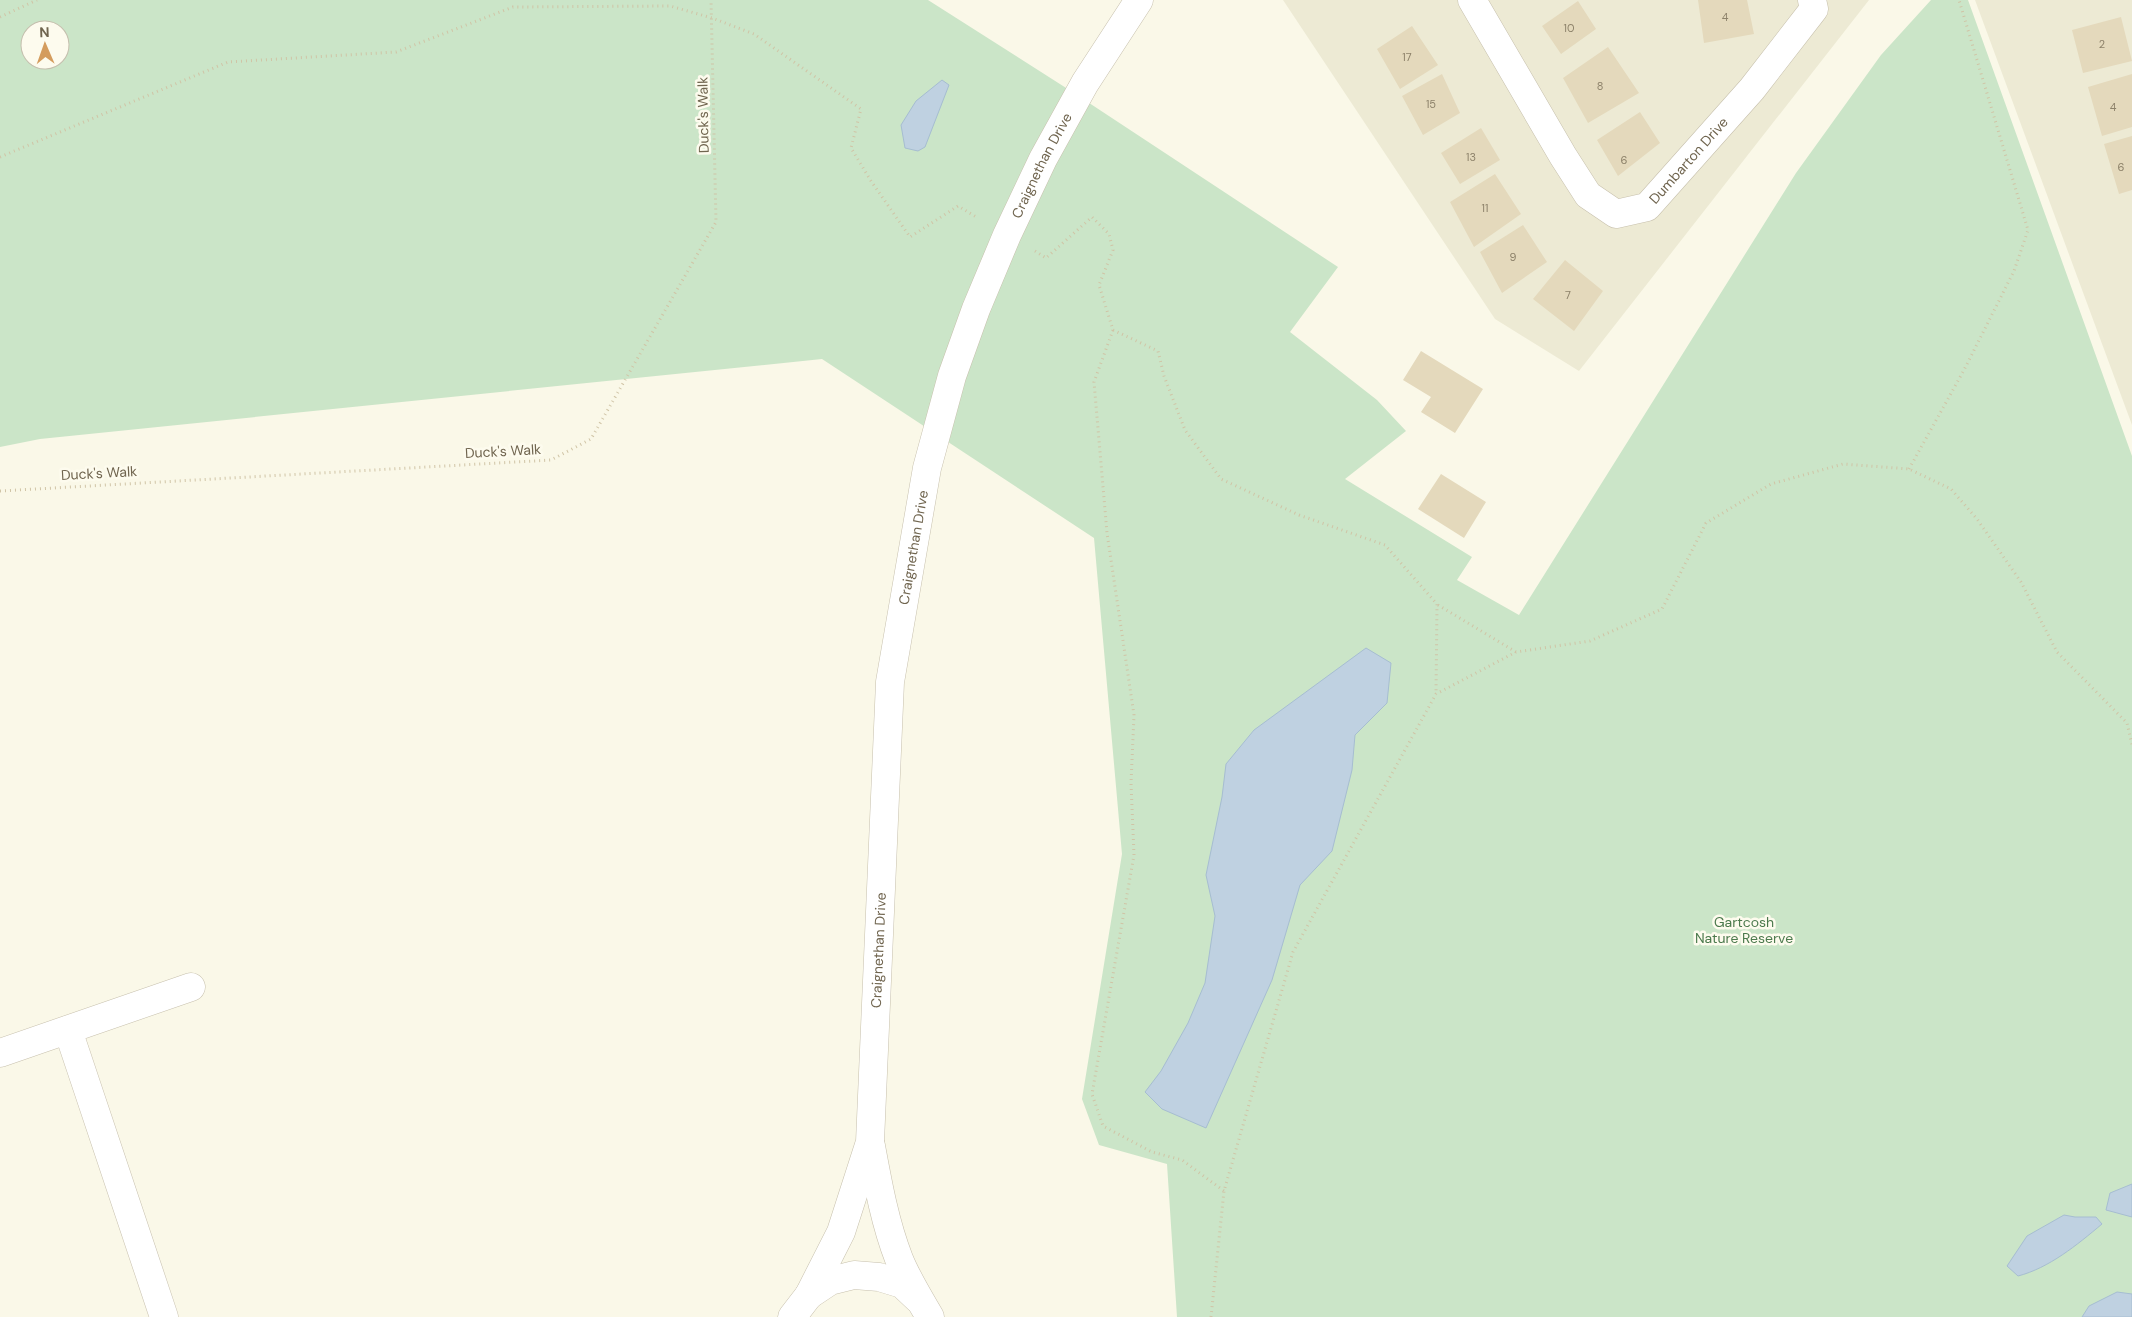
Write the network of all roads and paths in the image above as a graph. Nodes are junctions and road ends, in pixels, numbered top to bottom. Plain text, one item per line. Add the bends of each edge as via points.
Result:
1 (37, 0) edge
2 (711, 0) edge
3 (1139, 0) edge
4 (1472, 0) edge
5 (1812, 0) edge
6 (1959, 0) edge
7 (0, 17) edge
8 (712, 18) junction
9 (0, 157) edge
10 (981, 220) dead end
11 (1030, 248) dead end
12 (1113, 330) junction
13 (1909, 469) junction
14 (0, 491) edge
15 (1437, 604) junction
16 (1516, 652) junction
17 (1436, 694) junction
18 (2132, 745) edge
19 (191, 987) dead end
20 (68, 1030) junction
21 (0, 1053) edge
22 (870, 1142) junction
23 (1224, 1191) junction
24 (926, 1310) edge
25 (796, 1311) edge
26 (164, 1317) edge
27 (1211, 1317) edge

1 - 7 path
2 - 8 path, Duck's Walk
3 - 22 street, Craignethan Drive via 1043,159 1007,234 952,376 927,468 890,682
4 - 5 street, Dumbarton Drive via 1588,195 1616,214 1646,207 1752,89 1814,9
6 - 13 path via 2028,230 2014,271
8 - 9 path via 670,6 513,7 396,52 228,62
8 - 10 path via 754,34 861,109 851,148 910,237 958,206
8 - 14 path, Duck's Walk via 716,222 591,439 551,460
11 - 12 path via 1046,258 1092,217 1109,234 1113,250 1099,285
12 - 15 path via 1158,351 1185,430 1222,479 1300,516 1385,545
12 - 23 path via 1094,382 1107,533 1134,714 1131,784 1134,855 1092,1094 1102,1126 1152,1152 1182,1160
13 - 16 path via 1843,464 1771,484 1706,523 1662,609 1590,641
13 - 18 path via 1951,489 1977,519 2021,582 2057,652 2127,723
15 - 16 path
15 - 17 path
16 - 17 path
17 - 23 path via 1293,952
19 - 20 street
20 - 21 street
20 - 26 street
22 - 24 street via 892,1236 908,1278
22 - 25 street via 842,1232
23 - 27 path
24 - 25 street via 902,1284 879,1277 854,1275 830,1281

